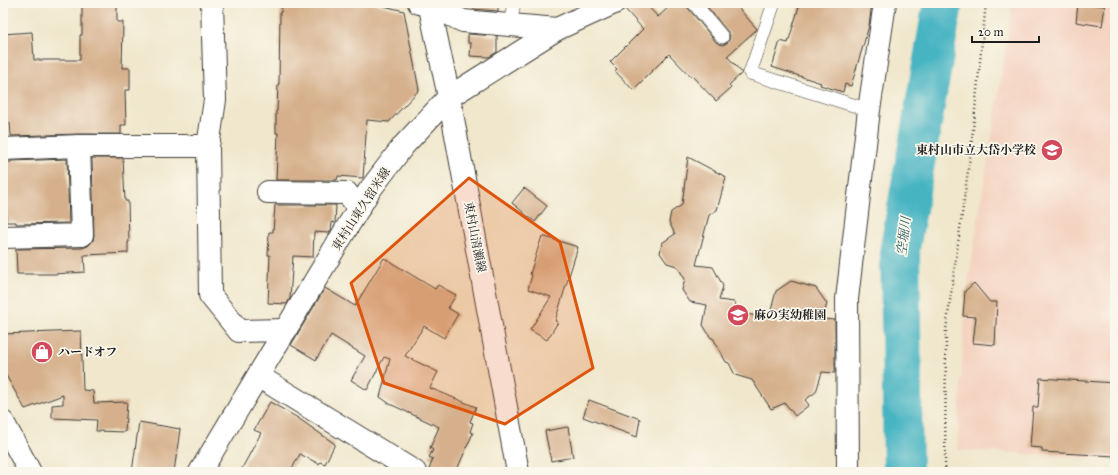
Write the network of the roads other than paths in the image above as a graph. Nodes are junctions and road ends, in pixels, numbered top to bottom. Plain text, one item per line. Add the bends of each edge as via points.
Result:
1 (212, 3) edge
2 (514, 3) edge
3 (614, 3) edge
4 (694, 3) edge
5 (774, 3) edge
6 (885, 3) edge
7 (426, 4) edge
8 (510, 25) junction
9 (557, 29) junction
10 (722, 37) dead end
11 (449, 97) junction
12 (869, 110) junction
13 (79, 146) junction
14 (208, 146) junction
15 (3, 149) edge
16 (268, 192) dead end
17 (359, 208) junction
18 (3, 237) edge
19 (286, 330) junction
20 (258, 376) junction
21 (3, 422) edge
22 (30, 472) edge
23 (200, 472) edge
24 (415, 472) edge
25 (518, 472) edge
26 (848, 472) edge

1 - 14 street via 215,100
2 - 8 lane
3 - 9 street, 東村山東久留米線
4 - 10 lane
5 - 12 lane via 750,73
6 - 12 street
7 - 8 street via 463,21
7 - 11 street, 東村山清瀬線
8 - 9 street
9 - 11 street, 東村山東久留米線
11 - 17 street, 東村山東久留米線 via 404,145
11 - 25 street, 東村山清瀬線
12 - 26 street via 847,299
13 - 14 street
13 - 15 street
13 - 18 street via 82,236
14 - 19 street via 210,294 239,331
16 - 17 street via 347,193
17 - 19 street, 東村山東久留米線
19 - 20 street, 東村山東久留米線
20 - 23 street, 東村山東久留米線
20 - 24 street
21 - 22 street

